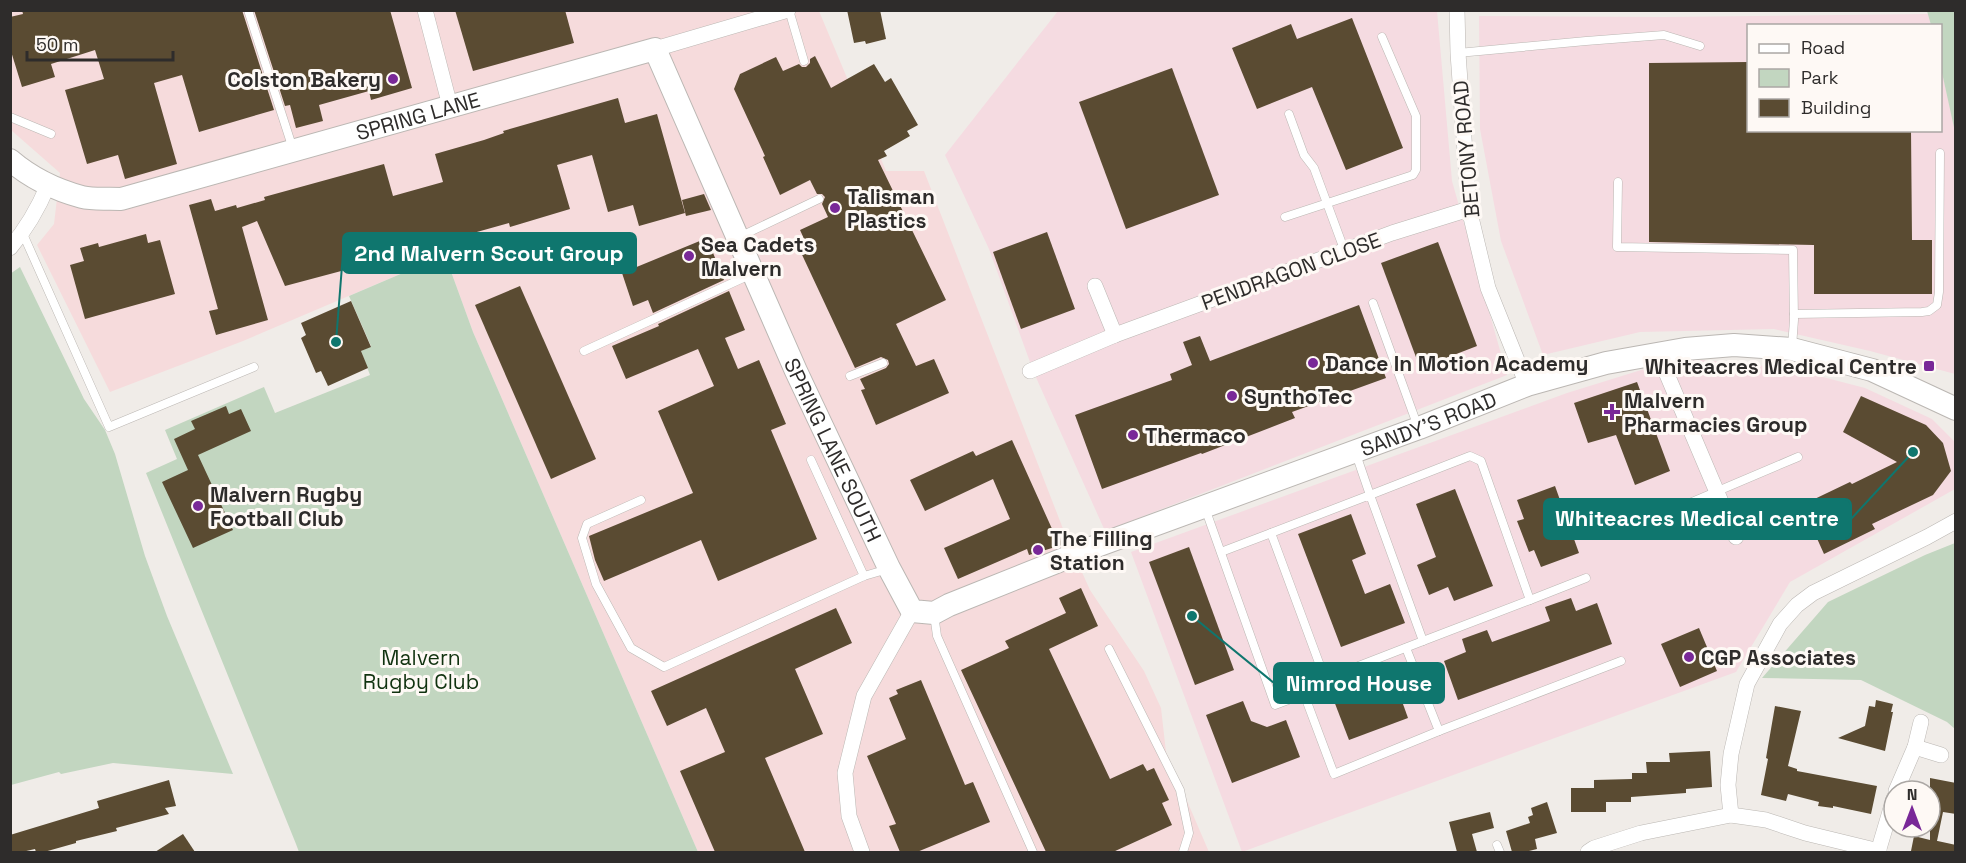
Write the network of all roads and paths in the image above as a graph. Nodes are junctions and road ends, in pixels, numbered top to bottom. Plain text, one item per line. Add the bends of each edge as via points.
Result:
1 (248, 10) edge
2 (425, 10) edge
3 (789, 10) edge
4 (1457, 10) edge
5 (1382, 37) dead end
6 (1700, 46) dead end
7 (655, 49) junction
8 (1458, 53) junction
9 (804, 61) dead end
10 (450, 106) junction
11 (1288, 114) dead end
12 (10, 117) edge
13 (51, 134) dead end
14 (293, 150) junction
15 (1940, 153) dead end
16 (10, 160) edge
17 (1618, 182) dead end
18 (48, 185) junction
19 (819, 199) dead end
20 (1328, 203) junction
21 (1469, 210) junction
22 (1285, 217) dead end
23 (23, 234) junction
24 (737, 237) junction
25 (10, 248) edge
26 (1345, 252) junction
27 (753, 273) junction
28 (1095, 285) dead end
29 (1373, 303) dead end
30 (1794, 314) junction
31 (1115, 335) junction
32 (1792, 349) junction
33 (584, 351) dead end
34 (1671, 351) junction
35 (883, 363) dead end
36 (254, 367) dead end
37 (1029, 371) dead end
38 (850, 376) dead end
39 (1527, 386) junction
40 (1956, 409) edge
41 (1419, 428) junction
42 (1355, 452) junction
43 (1798, 457) dead end
44 (811, 460) dead end
45 (1716, 491) junction
46 (1370, 495) junction
47 (641, 500) dead end
48 (1205, 507) junction
49 (1956, 521) edge
50 (1633, 527) dead end
51 (1271, 533) junction
52 (1736, 537) dead end
53 (1221, 552) junction
54 (889, 568) junction
55 (864, 576) junction
56 (1586, 578) dead end
57 (1530, 600) junction
58 (923, 612) junction
59 (1423, 641) junction
60 (1406, 648) junction
61 (1109, 649) dead end
62 (1621, 661) dead end
63 (1325, 679) junction
64 (1304, 694) junction
65 (1921, 722) dead end
66 (1439, 731) junction
67 (1915, 747) junction
68 (1941, 755) dead end
69 (1901, 779) edge
70 (1731, 815) junction
71 (862, 852) edge
72 (1033, 852) edge
73 (1183, 852) edge
74 (1588, 852) edge
75 (1879, 852) edge

1 - 14 lane
2 - 10 street
3 - 7 street, SPRING LANE
3 - 9 lane
4 - 8 street, BETONY ROAD
5 - 20 lane via 1416,116 1416,170 1413,175
6 - 8 lane via 1664,35
7 - 10 street, SPRING LANE
7 - 24 street, SPRING LANE SOUTH
8 - 21 street, BETONY ROAD
10 - 14 street, SPRING LANE
11 - 20 lane
12 - 13 lane
14 - 18 street, SPRING LANE via 121,199 84,197
15 - 30 lane via 1939,300 1934,309
16 - 18 street, SPRING LANE
17 - 30 lane via 1617,247 1793,250
18 - 23 street
19 - 24 lane
20 - 22 lane
20 - 26 lane
21 - 26 street, PENDRAGON CLOSE
21 - 39 street, BETONY ROAD via 1488,288
23 - 25 street
23 - 36 lane via 109,427
24 - 27 street, SPRING LANE SOUTH
26 - 31 street, PENDRAGON CLOSE
27 - 33 lane
27 - 54 street, SPRING LANE SOUTH
28 - 31 street
29 - 41 lane
30 - 32 lane
31 - 37 street, PENDRAGON CLOSE
32 - 34 street, SANDY'S ROAD via 1734,345
32 - 40 street, SANDY'S ROAD via 1872,370
34 - 39 street, SANDY'S ROAD via 1606,363
34 - 45 street via 1663,365
35 - 38 lane
39 - 41 street, SANDY'S ROAD
41 - 42 street, SANDY'S ROAD
42 - 46 lane
42 - 48 street, SANDY'S ROAD
43 - 45 lane
44 - 55 lane
45 - 50 lane
45 - 52 street
46 - 51 lane
46 - 57 lane via 1470,456 1481,461
46 - 59 lane
47 - 55 lane via 587,524 582,538 596,584 632,648 664,667
48 - 53 lane
48 - 58 street, SANDY'S ROAD
49 - 70 street via 1813,592 1780,624 1747,684 1731,754
51 - 53 lane
51 - 63 lane
53 - 64 lane via 1275,705
54 - 55 lane
54 - 58 street, SPRING LANE SOUTH
56 - 57 lane
57 - 59 lane
58 - 71 street via 864,696 845,773 849,816
58 - 72 lane
59 - 60 lane
60 - 63 lane
60 - 66 lane
61 - 73 lane via 1180,790 1189,833
62 - 66 lane
63 - 64 lane
64 - 66 lane via 1334,774
65 - 67 street
67 - 68 street
67 - 69 street
70 - 74 street via 1641,833
70 - 75 street via 1766,820

